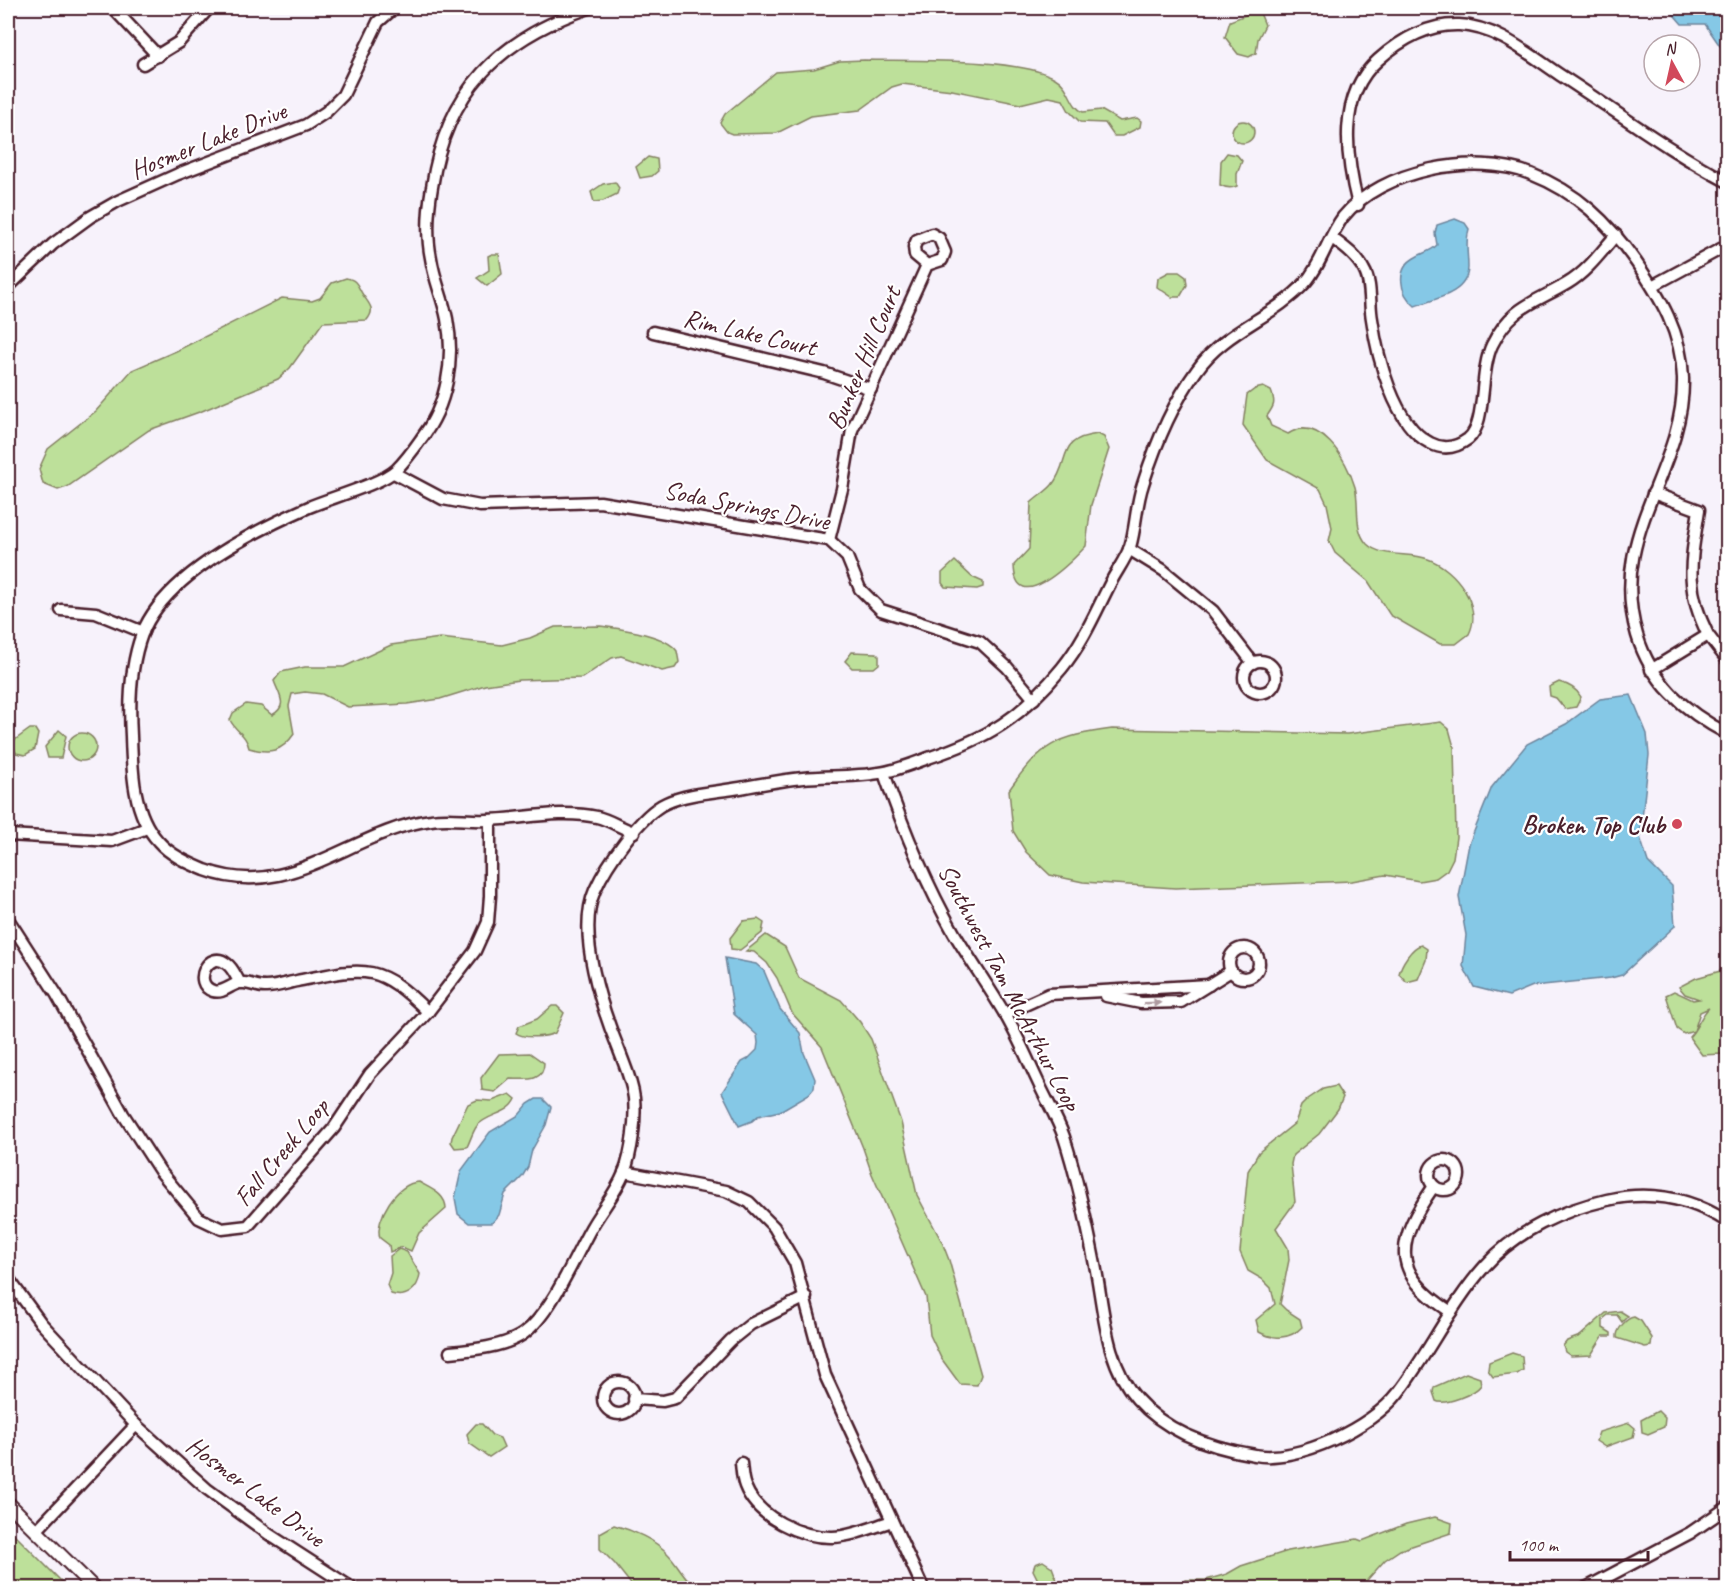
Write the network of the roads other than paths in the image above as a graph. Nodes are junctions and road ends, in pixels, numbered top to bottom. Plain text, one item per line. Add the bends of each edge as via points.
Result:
1 (113, 8) edge
2 (209, 8) edge
3 (394, 8) edge
4 (589, 8) edge
5 (158, 56) junction
6 (143, 64) dead end
7 (1728, 182) edge
8 (1358, 205) junction
9 (1616, 235) junction
10 (1332, 238) junction
11 (1728, 245) edge
12 (927, 265) dead end
13 (8, 286) edge
14 (1652, 286) junction
15 (653, 332) dead end
16 (871, 389) junction
17 (394, 473) junction
18 (1653, 493) junction
19 (829, 540) junction
20 (1129, 549) junction
21 (61, 610) dead end
22 (143, 632) junction
23 (1708, 635) junction
24 (1728, 661) edge
25 (1253, 663) dead end
26 (1651, 670) junction
27 (1034, 699) junction
28 (1728, 734) edge
29 (884, 773) junction
30 (490, 820) junction
31 (147, 828) junction
32 (634, 832) junction
33 (8, 835) edge
34 (8, 919) edge
35 (1231, 971) dead end
36 (240, 983) dead end
37 (428, 1012) junction
38 (1005, 1014) junction
39 (624, 1173) junction
40 (1434, 1186) dead end
41 (1728, 1222) edge
42 (8, 1278) edge
43 (806, 1297) junction
44 (1451, 1312) junction
45 (450, 1352) dead end
46 (634, 1399) dead end
47 (136, 1425) junction
48 (741, 1463) dead end
49 (8, 1503) edge
50 (1728, 1507) edge
51 (892, 1521) junction
52 (36, 1531) junction
53 (94, 1588) edge
54 (352, 1588) edge
55 (923, 1588) edge
56 (1586, 1588) edge

1 - 5 street
2 - 5 street via 179,42
3 - 13 street, Hosmer Lake Drive via 378,22 343,94 326,112 306,125 178,174 90,216
4 - 17 street via 552,21 501,55 458,104 445,133 435,163 428,233 430,258 447,317 450,365 433,424
5 - 6 street
7 - 8 street via 1691,163 1510,43 1491,32 1459,25 1426,30 1398,42 1370,67 1348,119 1346,145
8 - 9 street via 1379,188 1419,171 1488,165 1524,171 1563,188 1586,204
8 - 10 street via 1344,217
9 - 10 street via 1569,283 1530,302 1503,326 1484,368 1478,427 1467,440 1450,448 1439,448 1420,438 1394,399 1376,340 1365,271
9 - 14 street
10 - 20 street via 1306,282 1228,337 1198,368 1168,422 1142,487
11 - 14 street
12 - 16 street, Bunker Hill Court
14 - 18 street via 1671,319 1683,379 1677,426
15 - 16 street, Rim Lake Court via 824,373
16 - 19 street, Bunker Hill Court via 852,430
17 - 19 street, Soda Springs Drive via 443,499 480,506 600,502
17 - 22 street via 307,508 215,556 187,576
18 - 23 street via 1700,510 1691,562 1691,591
18 - 26 street via 1628,576 1632,617
19 - 27 street, Soda Springs Drive via 847,557 860,589 881,610 980,642
20 - 25 street via 1163,570 1213,611
20 - 27 street via 1087,633
21 - 22 street via 96,613
22 - 31 street via 131,681 130,729 137,802
23 - 24 street
23 - 26 street
26 - 28 street via 1670,694 1700,720
27 - 29 street via 1000,728 972,744
29 - 32 street via 796,778 662,804
29 - 38 street, Southwest Tam McArthur Loop via 933,895
30 - 31 street via 431,820 366,839 274,878 239,878 182,861
30 - 32 street via 543,813 598,817
30 - 37 street, Fall Creek Loop via 488,922 475,951
31 - 33 street via 112,841
32 - 39 street via 607,866 590,901 589,942 599,990 630,1077 635,1103
34 - 37 street, Fall Creek Loop via 160,1171 199,1218 222,1229 248,1226 334,1128 370,1074
35 - 38 street via 1209,985 1049,994
36 - 37 street via 264,988 357,969 377,972 403,987
38 - 44 street, Southwest Tam McArthur Loop via 1062,1134 1080,1195 1116,1367 1136,1398 1169,1427 1210,1444 1258,1456 1283,1456 1312,1449 1344,1435 1396,1396
39 - 43 street via 726,1191 749,1202 774,1227 795,1263
39 - 45 street via 553,1298 524,1333 497,1345
40 - 44 street via 1405,1235 1404,1250 1417,1283
41 - 44 street, Southwest Tam McArthur Loop via 1684,1200 1619,1197 1587,1204 1508,1244 1485,1266
42 - 47 street, Hosmer Lake Drive via 41,1323
43 - 46 street via 751,1324 675,1398
43 - 51 street via 825,1375
47 - 52 street
47 - 54 street, Hosmer Lake Drive via 207,1489
48 - 51 street via 750,1496 791,1528 834,1537
49 - 52 street
50 - 56 street via 1690,1533
51 - 55 street
52 - 53 street

